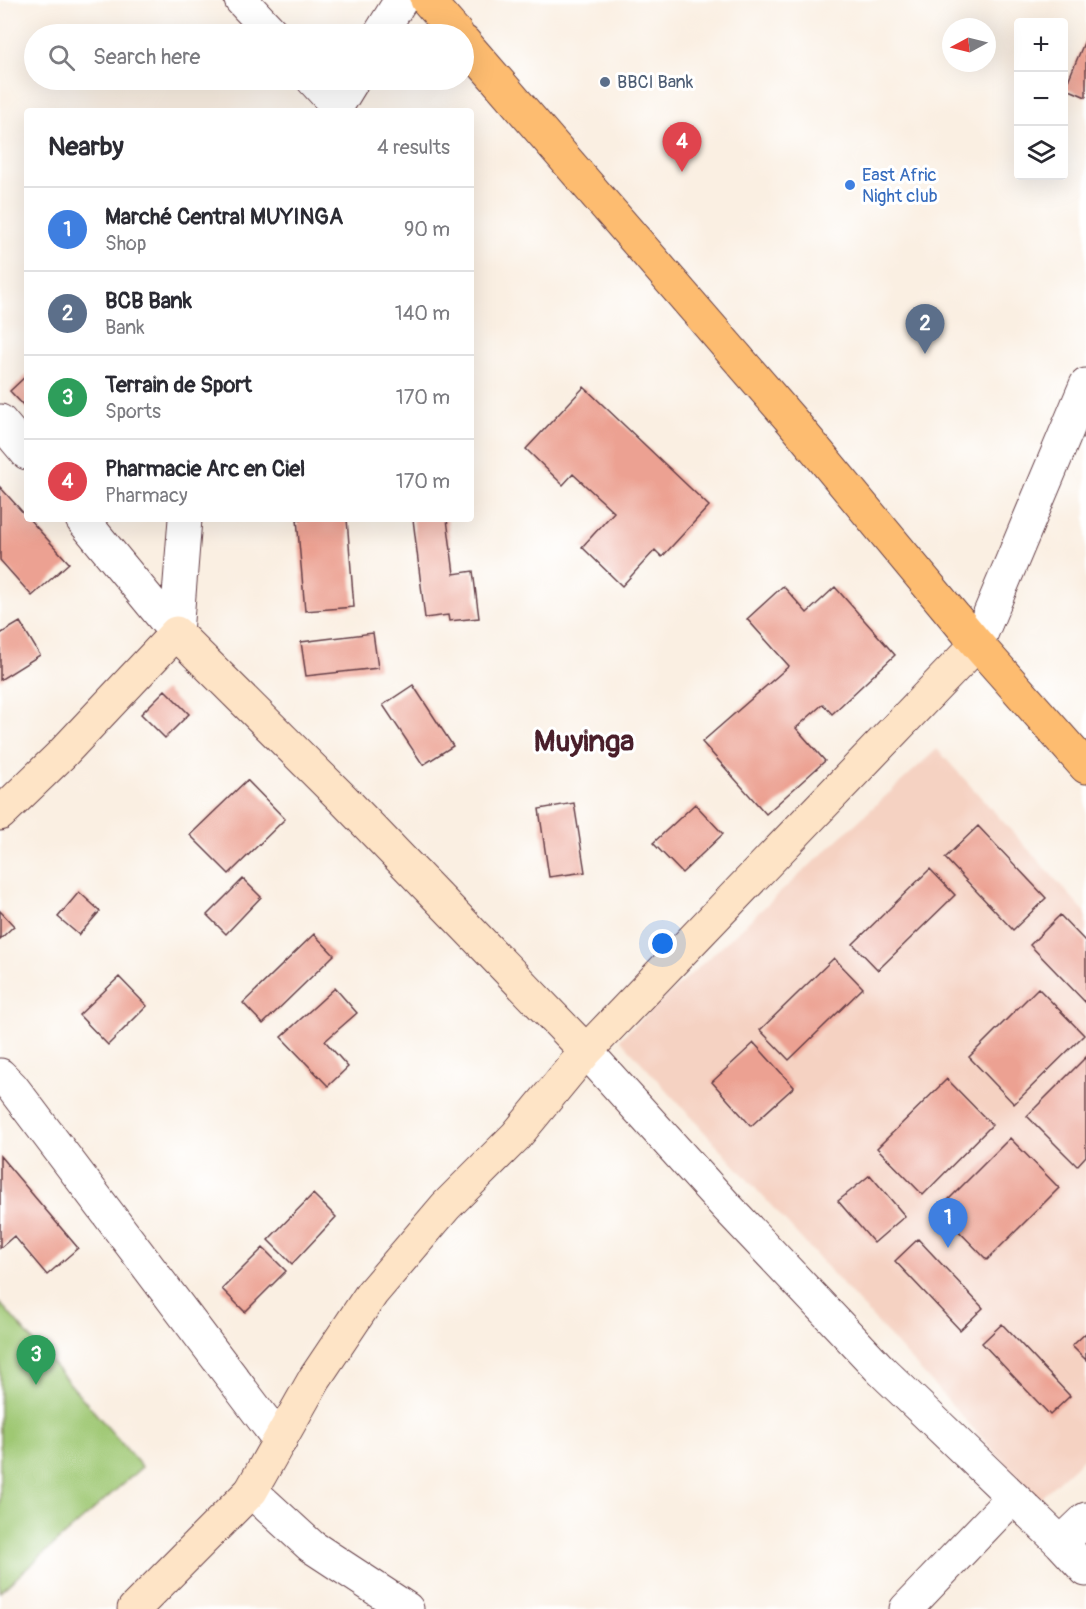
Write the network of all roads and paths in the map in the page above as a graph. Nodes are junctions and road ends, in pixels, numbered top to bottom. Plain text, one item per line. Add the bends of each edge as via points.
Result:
1 (242, 0) edge
2 (401, 0) edge
3 (427, 0) edge
4 (264, 24) edge
5 (386, 24) edge
6 (448, 24) edge
7 (474, 54) edge
8 (328, 90) edge
9 (342, 99) edge
10 (1086, 385) edge
11 (0, 421) edge
12 (24, 449) edge
13 (84, 522) edge
14 (185, 522) edge
15 (176, 633) junction
16 (978, 644) junction
17 (1086, 767) edge
18 (0, 814) edge
19 (586, 1051) junction
20 (0, 1075) edge
21 (280, 1441) junction
22 (251, 1491) junction
23 (1013, 1497) junction
24 (1086, 1519) edge
25 (1060, 1543) junction
26 (1086, 1570) edge
27 (134, 1609) edge
28 (407, 1609) edge
29 (906, 1609) edge

1 - 4 street
2 - 5 street
3 - 6 main road
7 - 16 main road via 792,421
8 - 9 street
10 - 16 street
11 - 12 street
13 - 15 street
14 - 15 street
15 - 18 street via 62,755
15 - 19 street
16 - 17 main road
16 - 19 street
19 - 21 street via 516,1136 446,1206 372,1293 315,1378
19 - 23 street via 881,1370
20 - 21 street
21 - 22 street
22 - 27 street
22 - 28 street via 312,1546
23 - 25 street
23 - 29 street
24 - 25 street
25 - 26 street

